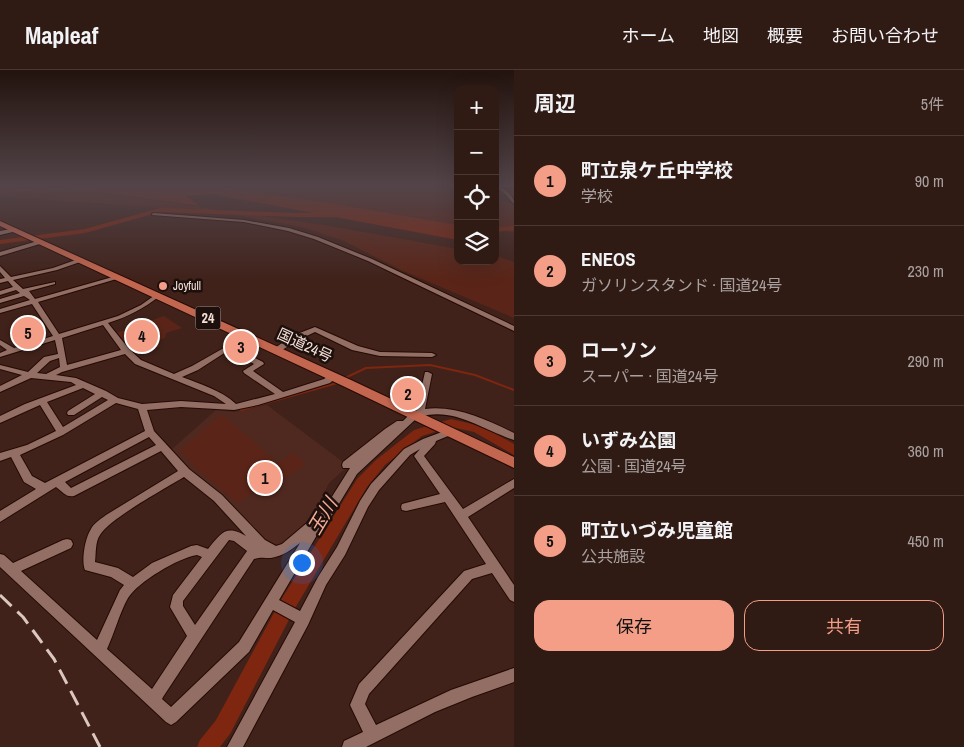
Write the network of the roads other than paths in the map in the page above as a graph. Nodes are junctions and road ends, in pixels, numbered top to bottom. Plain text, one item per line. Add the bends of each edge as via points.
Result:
1 (174, 216) edge
2 (0, 223) edge
3 (15, 230) junction
4 (0, 233) edge
5 (41, 242) junction
6 (0, 254) edge
7 (81, 260) junction
8 (0, 268) edge
9 (41, 272) junction
10 (118, 277) junction
11 (9, 279) junction
12 (0, 281) edge
13 (53, 283) junction
14 (22, 291) junction
15 (0, 292) edge
16 (62, 292) junction
17 (158, 296) junction
18 (0, 301) edge
19 (33, 301) junction
20 (0, 311) edge
21 (104, 322) junction
22 (514, 330) edge
23 (58, 337) junction
24 (0, 342) edge
25 (12, 350) junction
26 (276, 350) junction
27 (126, 351) junction
28 (0, 355) edge
29 (62, 355) junction
30 (432, 355) dead end
31 (0, 367) edge
32 (64, 368) junction
33 (428, 374) dead end
34 (30, 375) junction
35 (334, 376) junction
36 (174, 377) junction
37 (47, 378) junction
38 (84, 385) junction
39 (0, 388) edge
40 (103, 394) junction
41 (282, 395) junction
42 (115, 400) junction
43 (42, 401) junction
44 (142, 407) junction
45 (234, 407) junction
46 (71, 413) dead end
47 (418, 417) junction
48 (0, 420) edge
49 (61, 431) junction
50 (449, 431) junction
51 (150, 432) junction
52 (514, 437) edge
53 (436, 438) junction
54 (163, 446) junction
55 (14, 453) junction
56 (0, 457) edge
57 (514, 464) edge
58 (347, 465) dead end
59 (185, 472) junction
60 (57, 481) junction
61 (514, 484) edge
62 (44, 488) junction
63 (447, 497) junction
64 (406, 507) dead end
65 (461, 516) junction
66 (0, 517) edge
67 (322, 519) junction
68 (68, 544) dead end
69 (276, 551) junction
70 (257, 552) junction
71 (209, 556) junction
72 (0, 559) edge
73 (495, 567) junction
74 (13, 569) junction
75 (133, 584) junction
76 (514, 596) edge
77 (271, 602) junction
78 (303, 620) junction
79 (195, 636) junction
80 (100, 650) junction
81 (514, 676) edge
82 (154, 701) junction
83 (372, 734) junction
84 (235, 747) edge
85 (350, 747) edge

1 - 22 street via 244,221 316,238 370,260
2 - 3 highway, 国道24号 / 24
3 - 4 street
3 - 5 highway, 国道24号 / 24
5 - 6 street
5 - 7 highway, 国道24号 / 24
7 - 9 street
7 - 10 highway, 国道24号 / 24
8 - 11 street
9 - 11 street
9 - 13 street
10 - 16 street
10 - 17 highway, 国道24号 / 24
11 - 12 street
11 - 14 street
13 - 14 street
13 - 16 street
14 - 15 street
14 - 18 street
14 - 19 street
16 - 19 street
17 - 21 street via 130,313
17 - 26 highway, 国道24号 / 24
19 - 20 street
19 - 23 street
21 - 23 street
21 - 27 street
23 - 25 street
23 - 29 street
24 - 25 street
25 - 28 street
26 - 30 street via 315,330 355,348 380,354
26 - 35 highway, 国道24号 / 24
27 - 32 street
27 - 36 street via 142,364
29 - 32 street
29 - 34 street via 47,359
31 - 34 street
32 - 37 street
33 - 47 street
34 - 37 street
34 - 39 street
35 - 41 street
35 - 47 highway, 国道24号 / 24
36 - 41 street via 229,347 260,364 247,371
36 - 45 street via 226,398
37 - 38 street via 73,380
38 - 40 street
38 - 43 street
40 - 42 street
40 - 46 street
41 - 45 street
42 - 44 street
42 - 49 street
43 - 48 street
43 - 49 street
44 - 45 street via 181,404
44 - 51 street
47 - 50 highway, 国道24号 / 24
47 - 52 street via 462,415
47 - 58 street via 388,431
47 - 67 street via 353,471
49 - 55 street
50 - 53 street
50 - 57 highway, 国道24号 / 24
51 - 54 street
51 - 60 street
53 - 63 street via 419,456
53 - 78 street via 408,452 375,487
54 - 59 street
54 - 60 street via 70,493
55 - 56 street
55 - 62 street via 28,479
59 - 69 street via 218,498 261,544
59 - 75 street via 96,530 89,566 114,572
60 - 62 street
61 - 65 street
62 - 66 street
63 - 64 street
63 - 65 street
65 - 73 street
67 - 69 street via 316,520 286,548
67 - 77 street
68 - 74 street
69 - 70 street
70 - 71 street via 238,537 228,534
70 - 79 street via 250,555
71 - 75 street via 191,550 156,567
71 - 79 street via 176,603
72 - 74 street
73 - 76 street
73 - 83 street via 468,575 364,689 357,705
74 - 80 street
75 - 80 street via 124,594
77 - 78 street
77 - 82 street via 244,647 171,717
78 - 84 street
79 - 82 street
80 - 82 street
81 - 83 street via 476,687
83 - 85 street

